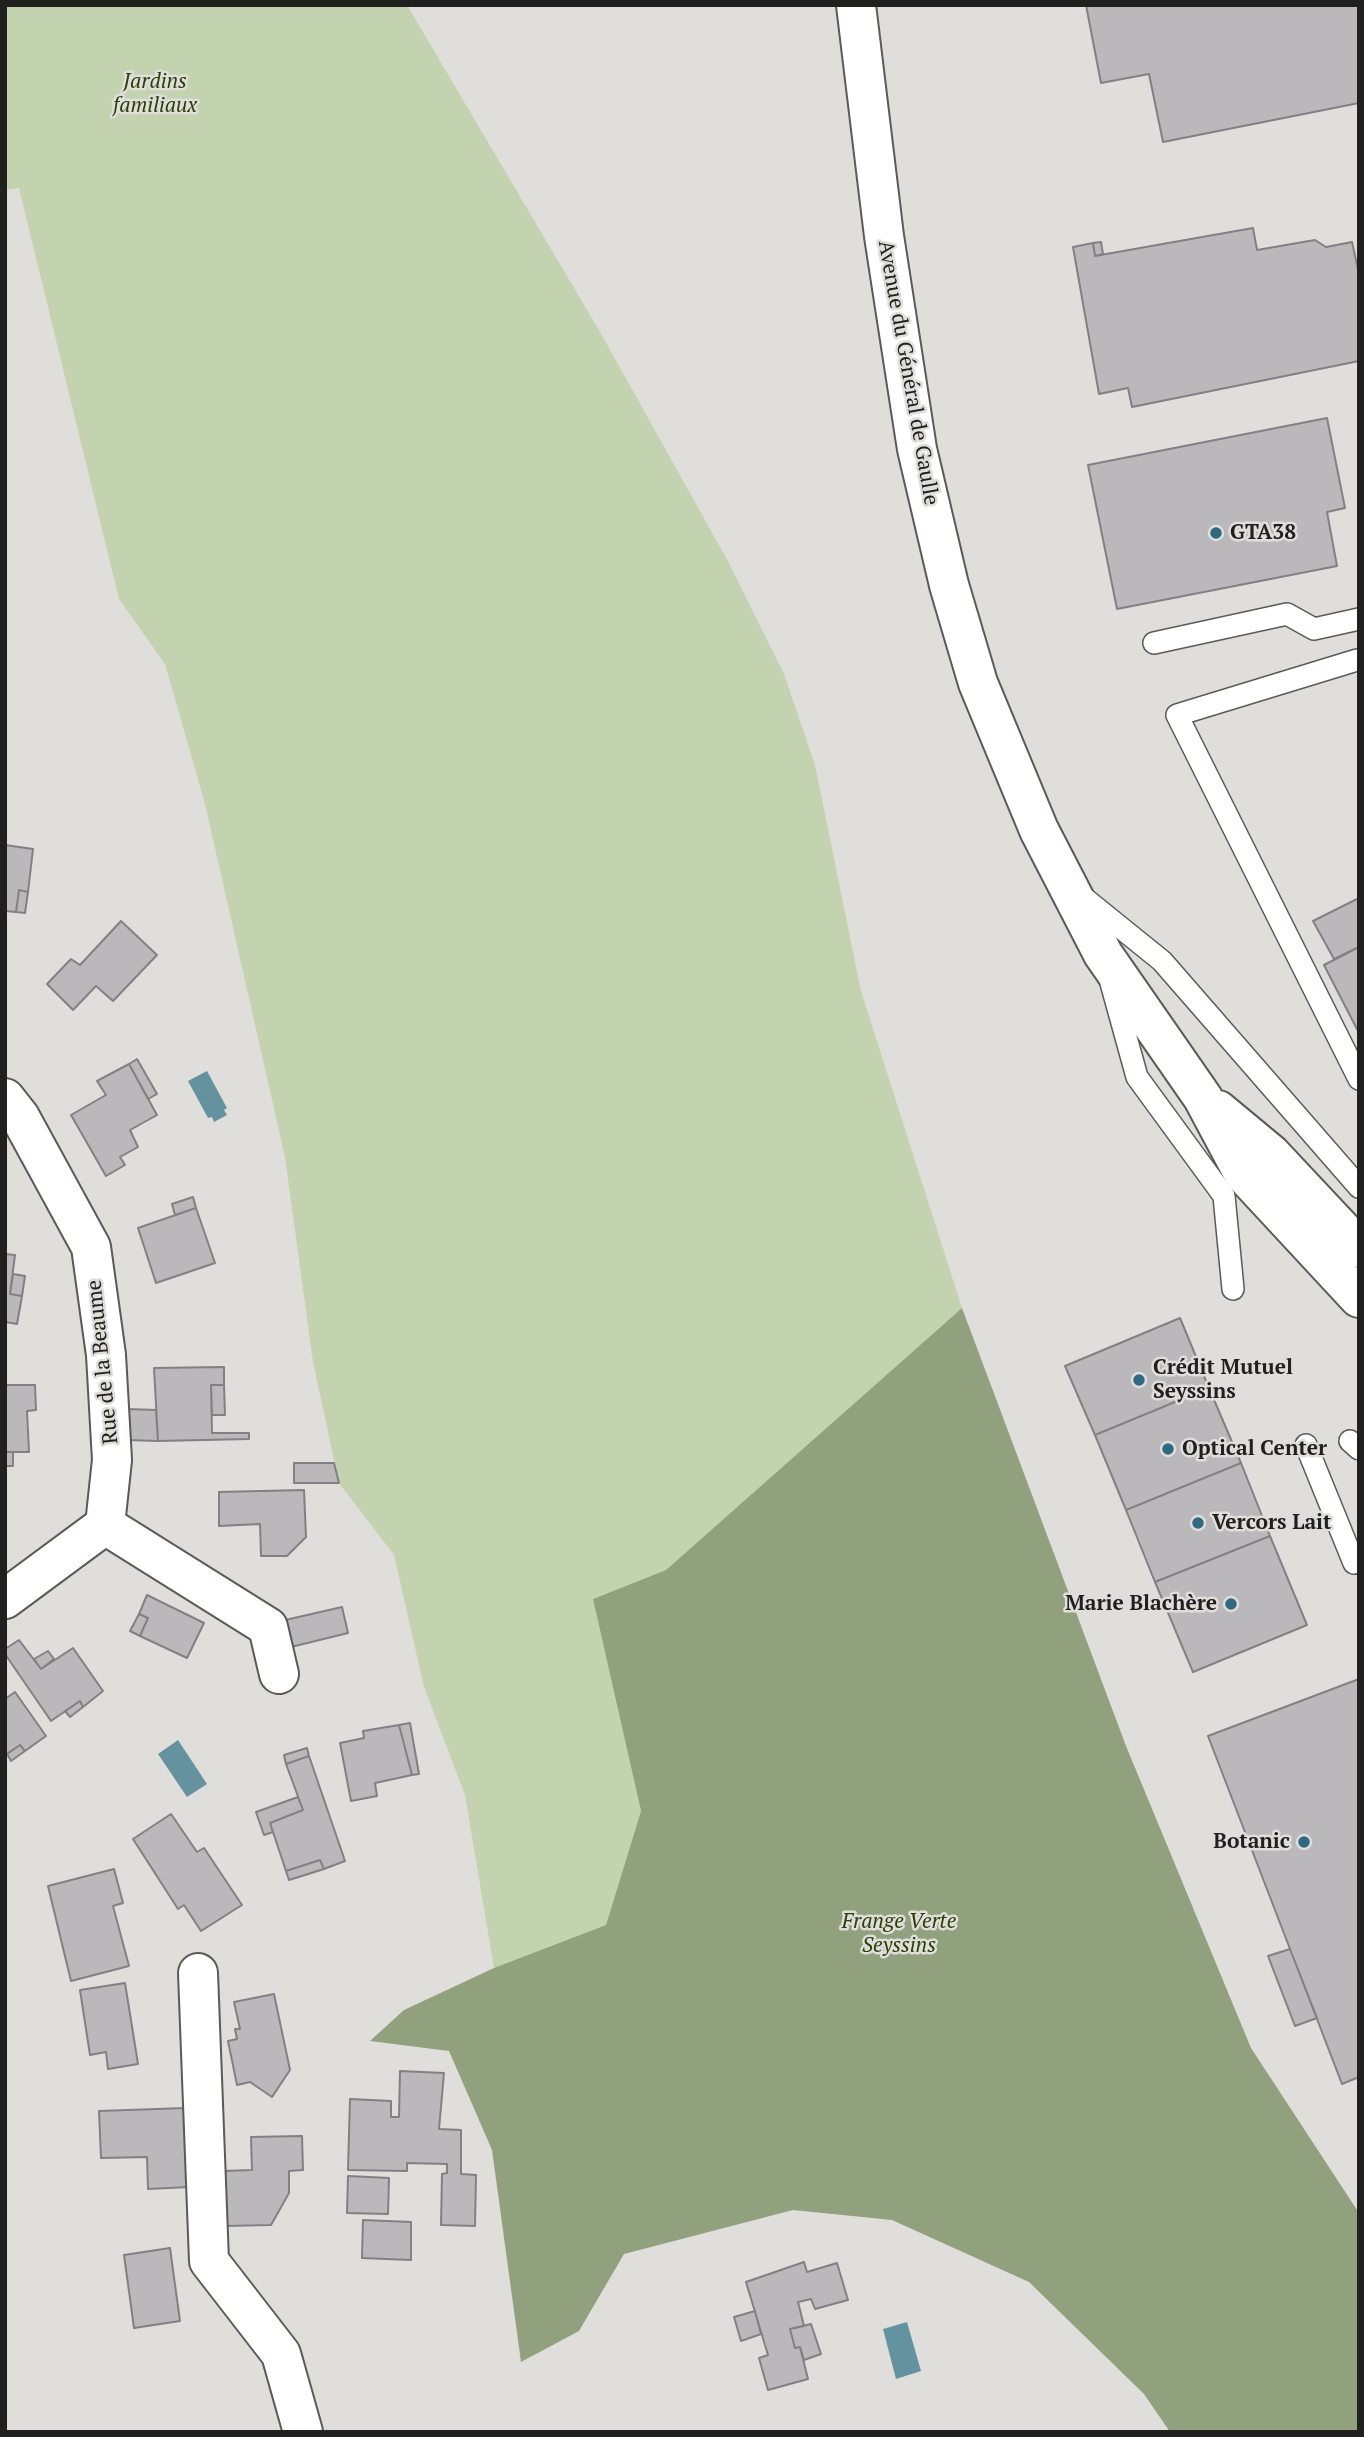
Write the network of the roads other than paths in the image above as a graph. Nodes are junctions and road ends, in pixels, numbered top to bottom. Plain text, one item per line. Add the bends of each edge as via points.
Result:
1 (856, 5) edge
2 (1359, 619) edge
3 (1154, 643) dead end
4 (1358, 661) edge
5 (1065, 883) junction
6 (1103, 954) junction
7 (1359, 1079) edge
8 (5, 1098) edge
9 (1203, 1098) junction
10 (1359, 1187) edge
11 (1359, 1248) edge
12 (1233, 1289) dead end
13 (1359, 1298) edge
14 (1306, 1445) dead end
15 (105, 1525) junction
16 (1359, 1561) edge
17 (5, 1599) edge
18 (279, 1674) dead end
19 (198, 1973) dead end
20 (303, 2432) edge

1 - 5 main road, Avenue du Général de Gaulle via 884,236 917,449 942,558 978,683
2 - 3 lane via 1314,629 1287,614
4 - 7 lane via 1177,715
5 - 6 main road, Avenue du Général de Gaulle
5 - 10 lane via 1162,961
6 - 9 main road, Avenue du Général de Gaulle
6 - 12 lane via 1137,1077 1224,1196
8 - 15 main road, Rue de la Beaume via 91,1247 106,1355 112,1460
9 - 11 main road, Avenue du Général de Gaulle via 1271,1154
9 - 13 main road, Avenue du Général de Gaulle via 1243,1173
14 - 16 lane via 1354,1563
15 - 17 main road
15 - 18 main road via 268,1627
19 - 20 main road via 209,2261 281,2354

